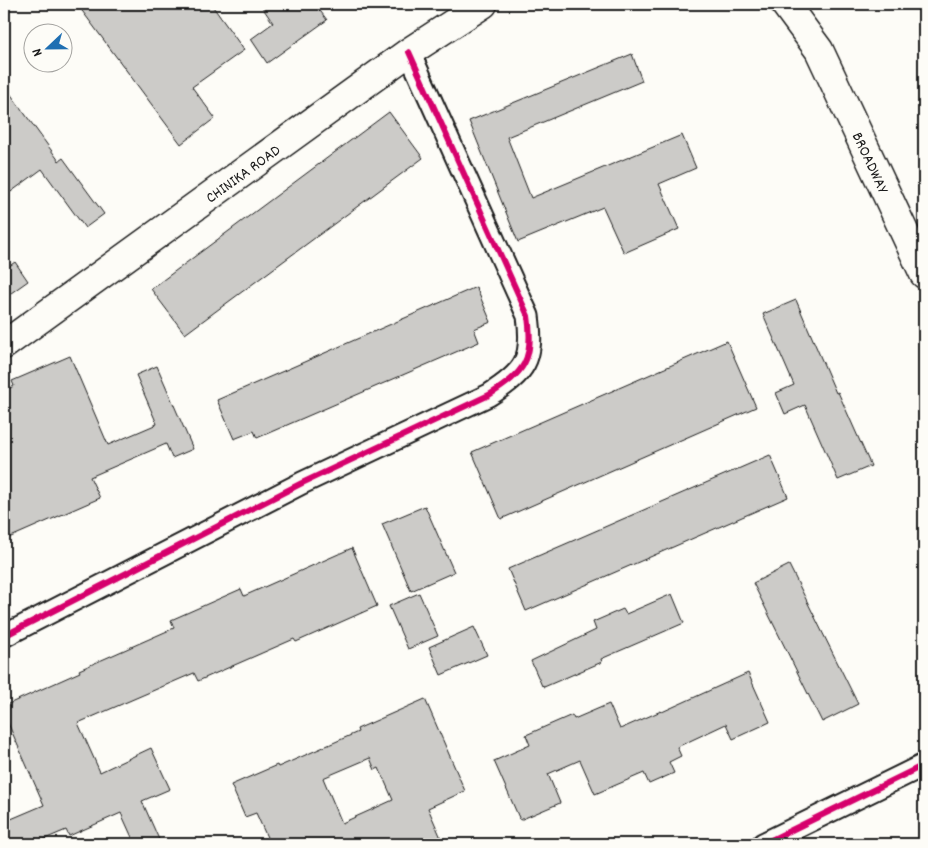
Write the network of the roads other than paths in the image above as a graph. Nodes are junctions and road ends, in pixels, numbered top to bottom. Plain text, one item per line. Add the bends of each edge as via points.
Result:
1 (483, 4) edge
2 (785, 4) edge
3 (810, 4) edge
4 (819, 50) junction
5 (409, 52) junction
6 (924, 274) edge
7 (4, 345) edge
8 (4, 636) edge
9 (924, 766) edge
10 (764, 844) edge

1 - 5 main road, CHINIKA ROAD
2 - 4 main road
3 - 4 main road
4 - 6 main road, BROADWAY
5 - 7 main road, CHINIKA ROAD
5 - 8 street via 528,316 531,339 526,363 510,381 489,395 302,483
9 - 10 street

